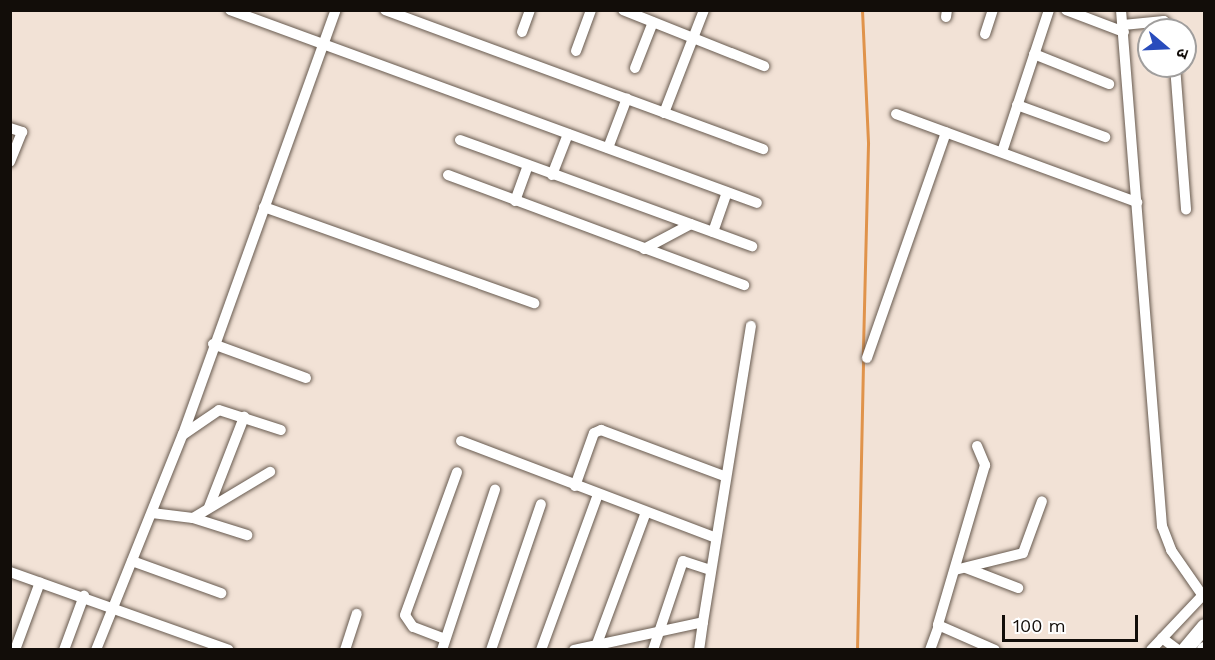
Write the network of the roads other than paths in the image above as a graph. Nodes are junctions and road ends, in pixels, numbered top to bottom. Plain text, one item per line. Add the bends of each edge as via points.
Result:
1 (230, 10) edge
2 (336, 10) edge
3 (385, 10) edge
4 (530, 10) edge
5 (591, 10) edge
6 (623, 10) edge
7 (704, 10) edge
8 (993, 10) edge
9 (1049, 10) edge
10 (1066, 10) edge
11 (1121, 10) edge
12 (653, 22) junction
13 (1137, 26) edge
14 (1123, 29) junction
15 (522, 32) dead end
16 (985, 34) dead end
17 (695, 36) junction
18 (324, 44) junction
19 (576, 51) dead end
20 (1034, 54) junction
21 (764, 66) dead end
22 (635, 68) dead end
23 (1176, 78) edge
24 (1110, 84) dead end
25 (627, 98) junction
26 (1017, 105) junction
27 (664, 113) junction
28 (896, 114) dead end
29 (10, 128) edge
30 (946, 132) junction
31 (568, 134) junction
32 (1105, 137) dead end
33 (460, 140) dead end
34 (608, 148) junction
35 (763, 149) dead end
36 (1002, 152) junction
37 (10, 162) edge
38 (528, 165) junction
39 (448, 175) dead end
40 (552, 175) junction
41 (728, 192) junction
42 (515, 201) junction
43 (1137, 202) junction
44 (757, 203) dead end
45 (264, 207) junction
46 (1186, 210) dead end
47 (691, 224) junction
48 (712, 232) junction
49 (752, 246) dead end
50 (644, 249) junction
51 (744, 285) dead end
52 (534, 303) dead end
53 (751, 326) dead end
54 (213, 344) junction
55 (867, 358) dead end
56 (306, 378) dead end
57 (244, 417) junction
58 (281, 430) dead end
59 (183, 434) junction
60 (460, 441) dead end
61 (977, 446) dead end
62 (270, 472) dead end
63 (457, 472) dead end
64 (724, 476) junction
65 (575, 486) junction
66 (495, 490) dead end
67 (598, 494) junction
68 (1041, 501) dead end
69 (541, 504) dead end
70 (209, 507) junction
71 (646, 512) junction
72 (152, 513) junction
73 (193, 518) junction
74 (247, 535) dead end
75 (714, 537) junction
76 (132, 561) junction
77 (960, 569) junction
78 (710, 570) junction
79 (10, 572) edge
80 (40, 582) junction
81 (1018, 588) dead end
82 (221, 593) dead end
83 (1204, 595) edge
84 (84, 596) junction
85 (113, 607) junction
86 (357, 614) dead end
87 (703, 622) junction
88 (1204, 626) edge
89 (938, 628) junction
90 (659, 631) junction
91 (1162, 638) junction
92 (443, 644) edge
93 (596, 647) edge
94 (1184, 648) edge
95 (15, 650) edge
96 (64, 650) edge
97 (96, 650) edge
98 (229, 650) edge
99 (345, 650) edge
100 (491, 650) edge
101 (541, 650) edge
102 (574, 650) edge
103 (653, 650) edge
104 (699, 650) edge
105 (930, 650) edge
106 (995, 650) edge
107 (1151, 650) edge

1 - 18 street
2 - 18 street
3 - 25 street
4 - 15 street
5 - 19 street
6 - 12 street
7 - 17 street
8 - 16 street
9 - 20 street
10 - 14 street
11 - 14 street
12 - 17 street
12 - 22 street
13 - 14 street
14 - 43 street
17 - 21 street
17 - 27 street
18 - 31 street
18 - 45 street
20 - 24 street
20 - 26 street
23 - 46 street
25 - 27 street
25 - 34 street
26 - 32 street
26 - 36 street
27 - 35 street
28 - 30 street
29 - 37 street via 22,132
30 - 36 street
30 - 55 street
31 - 34 street
31 - 40 street
33 - 38 street
34 - 41 street
36 - 43 street
38 - 40 street
38 - 42 street
39 - 42 street
40 - 47 street
41 - 44 street
41 - 48 street
42 - 50 street
43 - 83 street via 1162,526 1171,550
45 - 52 street
45 - 54 street
47 - 48 street
47 - 50 street
48 - 49 street
50 - 51 street
53 - 64 street
54 - 56 street
54 - 59 street
57 - 58 street
57 - 59 street via 219,410
57 - 70 street
59 - 72 street
60 - 65 street
61 - 77 street via 985,465
62 - 70 street
63 - 92 street via 405,615 413,627
64 - 65 street via 601,430 594,433
64 - 75 street
65 - 67 street
66 - 92 street
67 - 71 street
67 - 101 street
68 - 77 street via 1023,553
69 - 100 street
70 - 73 street
71 - 75 street
71 - 93 street
72 - 73 street
72 - 76 street
73 - 74 street
75 - 78 street
76 - 82 street
76 - 85 street
77 - 81 street
77 - 89 street
78 - 87 street
78 - 90 street via 683,561
79 - 80 street
80 - 84 street
80 - 95 street
83 - 91 street
84 - 85 street
84 - 96 street
85 - 97 street
85 - 98 street
86 - 99 street
87 - 90 street
87 - 104 street
88 - 94 highway
89 - 105 street
89 - 106 street
90 - 93 street
90 - 103 street
91 - 94 street
91 - 107 street
93 - 102 street

